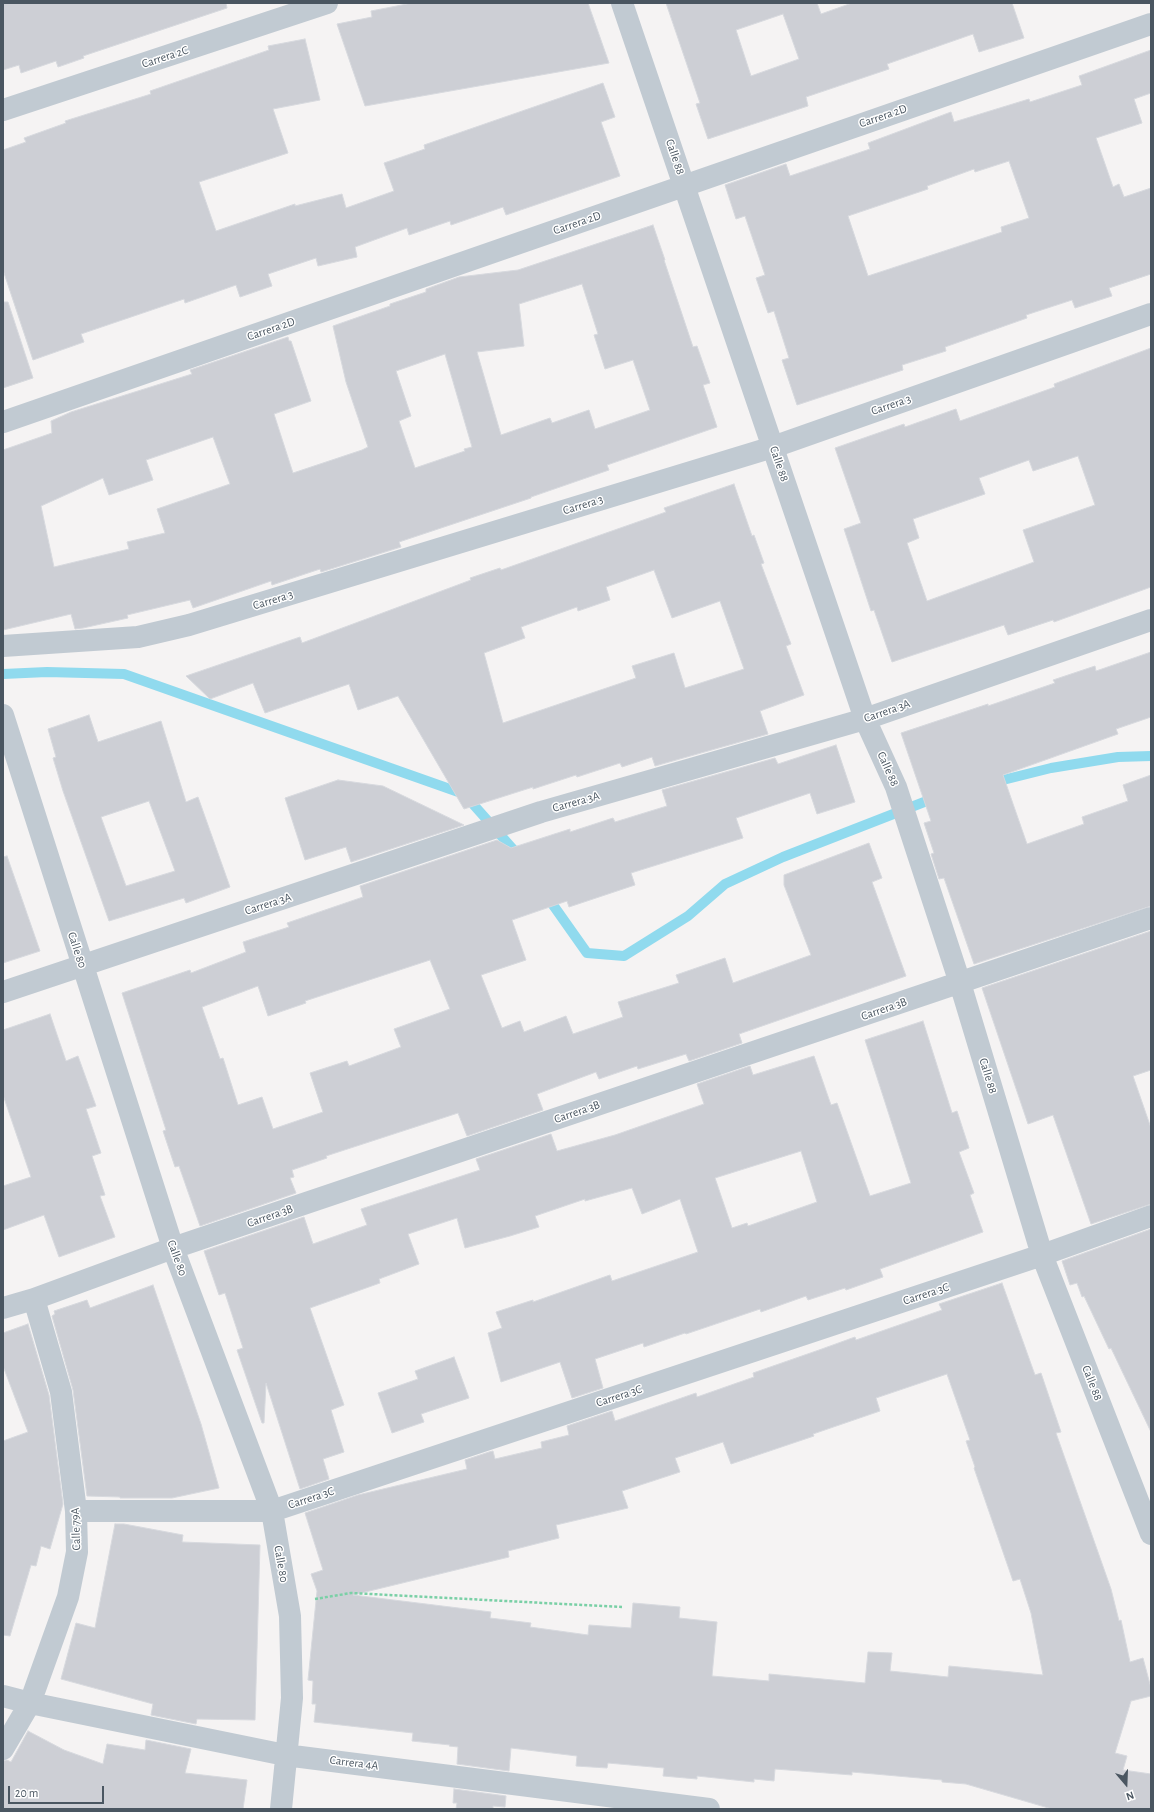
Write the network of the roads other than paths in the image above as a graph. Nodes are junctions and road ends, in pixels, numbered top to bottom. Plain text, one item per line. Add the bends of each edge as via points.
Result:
1 (327, 3) edge
2 (622, 3) edge
3 (1151, 24) edge
4 (3, 110) edge
5 (685, 185) junction
6 (1151, 314) edge
7 (3, 422) edge
8 (773, 447) junction
9 (1151, 620) edge
10 (3, 646) edge
11 (3, 715) edge
12 (865, 719) junction
13 (1151, 918) edge
14 (81, 965) junction
15 (960, 983) junction
16 (3, 992) edge
17 (1151, 1216) edge
18 (173, 1248) junction
19 (1042, 1255) junction
20 (34, 1299) junction
21 (3, 1308) edge
22 (76, 1511) junction
23 (272, 1511) junction
24 (1151, 1534) edge
25 (3, 1696) edge
26 (30, 1703) junction
27 (3, 1749) edge
28 (285, 1755) junction
29 (281, 1809) edge
30 (709, 1809) edge

1 - 4 street, Carrera 2C
2 - 5 street, Calle 88
3 - 5 street, Carrera 2D
5 - 7 street, Carrera 2D
5 - 8 street, Calle 88
6 - 8 street, Carrera 3
8 - 10 street, Carrera 3 via 189,626 138,636
8 - 12 street, Calle 88
9 - 12 street, Carrera 3A
11 - 14 street, Calle 80
12 - 14 street, Carrera 3A via 541,812
12 - 15 street, Calle 88 via 896,787
13 - 15 street, Carrera 3B
14 - 16 street, Carrera 3A
14 - 18 street, Calle 80
15 - 18 street, Carrera 3B
15 - 19 street, Calle 88
17 - 19 street, Carrera 3C
18 - 20 street, Carrera 3B
18 - 23 street, Calle 80
19 - 23 street, Carrera 3C
19 - 24 street, Calle 88
20 - 21 street, Carrera 3B
20 - 22 street, Calle 79A via 61,1392
22 - 23 street, Carrera 3C
22 - 26 street, Calle 79A via 78,1552 68,1597
23 - 28 street, Calle 80 via 290,1616 292,1698
25 - 26 street, Carrera 4A
26 - 27 street, Calle 79A
26 - 28 street, Carrera 4A
28 - 29 street, Calle 80
28 - 30 street, Carrera 4A

